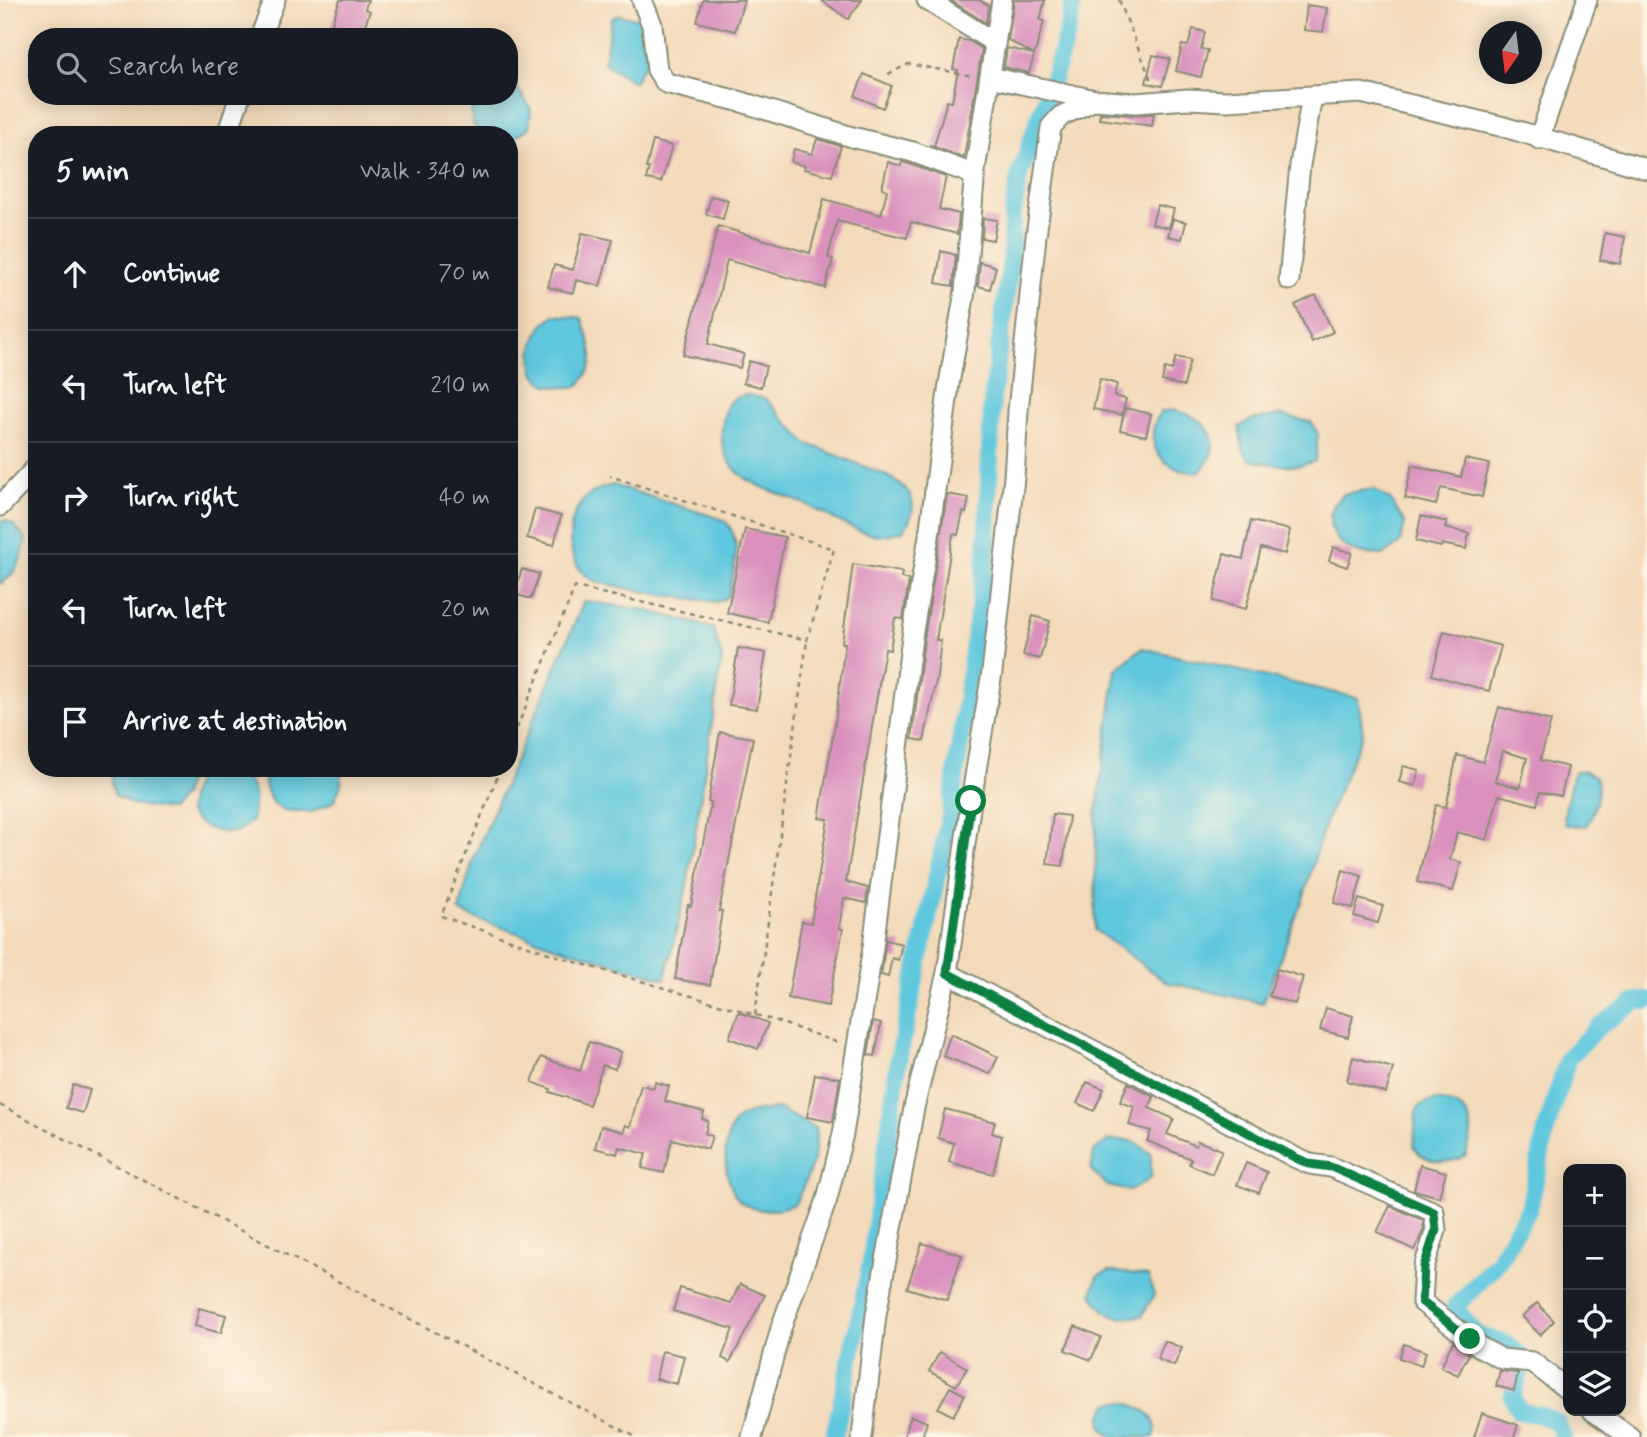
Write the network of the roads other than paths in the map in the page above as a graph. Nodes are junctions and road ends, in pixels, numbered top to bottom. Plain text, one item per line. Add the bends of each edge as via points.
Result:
1 (275, 0) edge
2 (642, 0) edge
3 (927, 0) edge
4 (1002, 0) edge
5 (1587, 0) edge
6 (264, 28) edge
7 (995, 43) junction
8 (990, 78) junction
9 (1312, 96) junction
10 (1095, 100) junction
11 (237, 105) edge
12 (230, 126) edge
13 (1539, 139) junction
14 (1647, 169) edge
15 (975, 175) junction
16 (1289, 280) dead end
17 (28, 476) edge
18 (0, 506) edge
19 (947, 973) junction
20 (1563, 1386) edge
21 (1600, 1416) edge
22 (752, 1437) edge
23 (862, 1437) edge
24 (1630, 1437) edge

1 - 6 street
2 - 15 street via 652,25 657,70 666,83 913,152
3 - 7 street
4 - 7 street
5 - 13 street
7 - 8 street
8 - 10 street
8 - 15 street
9 - 10 street via 1227,102
9 - 13 street via 1361,93
9 - 16 street
10 - 19 street via 1061,116 1051,127 1035,236 1005,574
11 - 12 street
13 - 14 street
15 - 22 street via 965,291 948,384 844,1134 827,1199 781,1328
17 - 18 street
19 - 20 street via 1296,1158 1331,1167 1434,1212 1436,1230 1424,1267 1422,1302 1480,1347 1503,1359 1532,1362
19 - 23 street via 911,1121 876,1315
21 - 24 street

